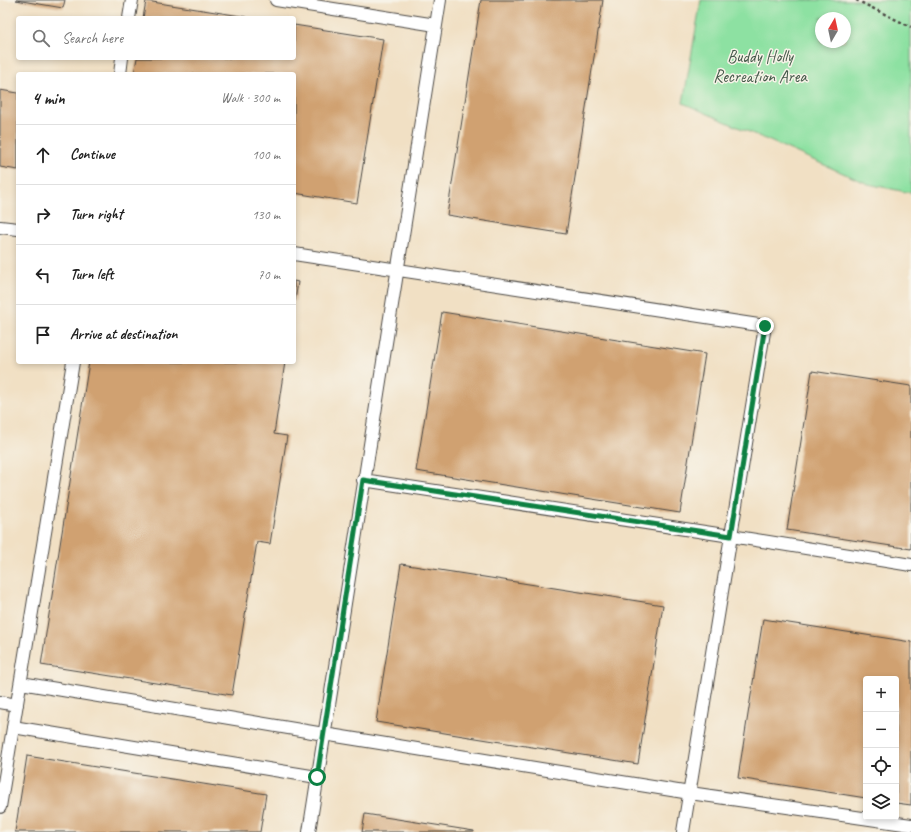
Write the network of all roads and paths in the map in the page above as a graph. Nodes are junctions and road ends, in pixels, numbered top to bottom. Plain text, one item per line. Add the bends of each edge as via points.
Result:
1 (132, 0) edge
2 (276, 0) edge
3 (440, 0) edge
4 (856, 0) edge
5 (129, 16) edge
6 (436, 25) junction
7 (911, 27) edge
8 (122, 60) edge
9 (120, 72) edge
10 (0, 227) edge
11 (16, 230) edge
12 (296, 254) edge
13 (396, 270) junction
14 (73, 364) edge
15 (363, 480) junction
16 (731, 536) junction
17 (911, 565) edge
18 (20, 683) junction
19 (0, 702) edge
20 (17, 705) junction
21 (13, 727) junction
22 (324, 734) junction
23 (317, 777) junction
24 (690, 793) junction
25 (0, 807) edge
26 (911, 825) edge
27 (308, 832) edge
28 (683, 832) edge

1 - 5 lane
2 - 6 lane
3 - 6 lane
4 - 7 path
6 - 13 lane
8 - 9 lane
10 - 11 lane
12 - 13 lane
13 - 15 lane
13 - 16 lane via 765,326
14 - 18 lane
15 - 16 lane
15 - 22 lane
16 - 17 lane
16 - 24 lane
18 - 20 lane
18 - 22 lane
19 - 20 lane
20 - 21 lane
21 - 23 lane
21 - 25 lane
22 - 23 lane
22 - 24 lane
23 - 27 lane
24 - 26 lane
24 - 28 lane

